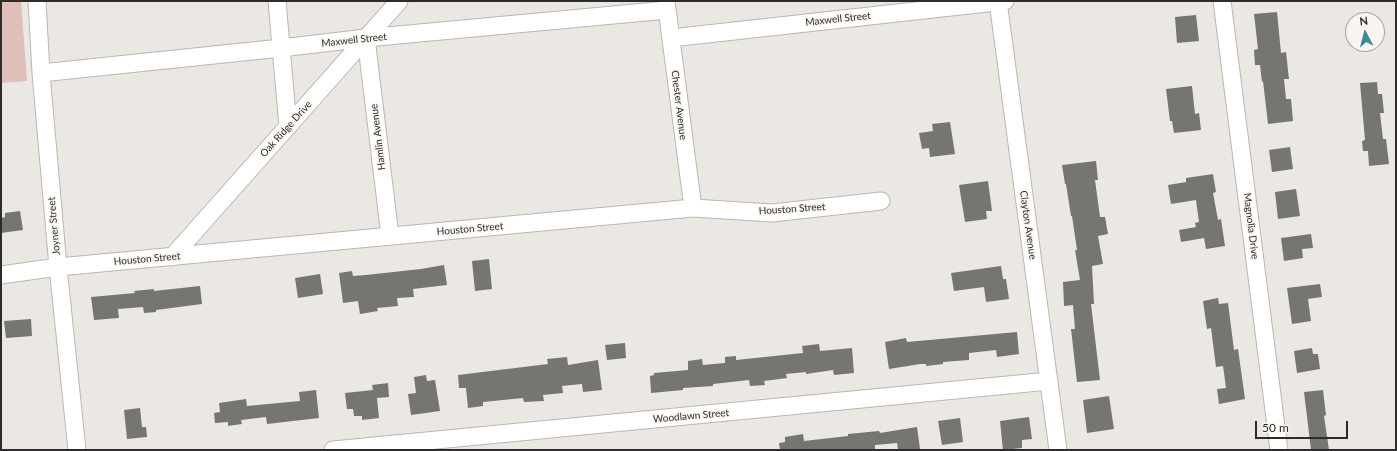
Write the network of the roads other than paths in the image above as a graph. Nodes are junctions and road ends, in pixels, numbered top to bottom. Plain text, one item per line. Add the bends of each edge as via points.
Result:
1 (37, 1) edge
2 (278, 1) edge
3 (399, 1) edge
4 (998, 1) edge
5 (1005, 1) edge
6 (1222, 1) edge
7 (666, 6) edge
8 (366, 38) junction
9 (671, 38) junction
10 (282, 48) junction
11 (41, 72) junction
12 (288, 127) junction
13 (881, 201) dead end
14 (693, 208) junction
15 (390, 236) junction
16 (172, 257) junction
17 (58, 267) junction
18 (1, 274) edge
19 (1049, 381) junction
20 (77, 450) edge
21 (333, 450) edge
22 (1058, 450) edge
23 (1279, 450) edge

1 - 11 street, Joyner Street
2 - 10 street
3 - 8 street, Oak Ridge Drive
4 - 5 street, Maxwell Street
4 - 9 street, Maxwell Street
4 - 19 street, Clayton Avenue
6 - 23 street, Magnolia Drive
7 - 8 street, Maxwell Street
7 - 9 street, Chester Avenue
8 - 10 street, Maxwell Street
8 - 12 street, Oak Ridge Drive
8 - 15 street, Hamlin Avenue
9 - 14 street, Chester Avenue
10 - 11 street, Maxwell Street
10 - 12 street
11 - 17 street, Joyner Street
12 - 16 street, Oak Ridge Drive
13 - 14 street, Houston Street via 772,213
14 - 15 street, Houston Street
15 - 16 street, Houston Street
16 - 17 street, Houston Street
17 - 18 street, Houston Street
17 - 20 street, Joyner Street
19 - 21 street, Woodlawn Street
19 - 22 street, Clayton Avenue

